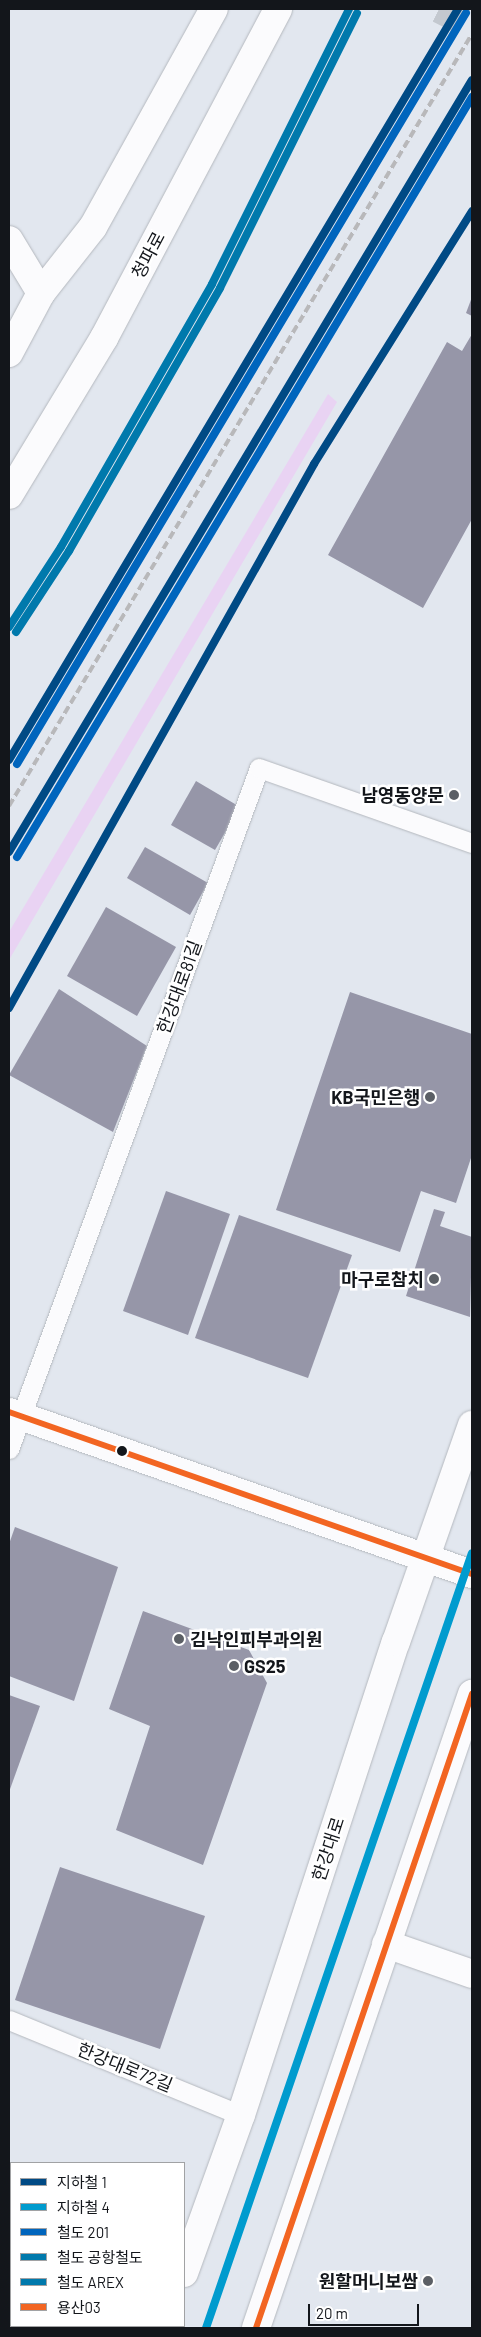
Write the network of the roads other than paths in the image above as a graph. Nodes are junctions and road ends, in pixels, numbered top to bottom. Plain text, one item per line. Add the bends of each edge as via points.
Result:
1 (214, 9) edge
2 (278, 9) edge
3 (9, 240) edge
4 (41, 293) junction
5 (9, 353) edge
6 (9, 495) edge
7 (472, 843) edge
8 (14, 1414) edge
9 (472, 1425) edge
10 (9, 1449) edge
11 (425, 1558) junction
12 (472, 1574) edge
13 (472, 1694) edge
14 (386, 1944) junction
15 (472, 1974) edge
16 (9, 2020) edge
17 (241, 2115) junction
18 (185, 2270) edge
19 (256, 2328) edge

1 - 4 main road via 93,226
2 - 6 main road, 청파로 via 104,338
3 - 4 main road
4 - 5 main road
7 - 8 lane, 한강대로81길 via 259,768
8 - 10 lane
8 - 11 main road
9 - 11 main road, 한강대로
11 - 12 main road
11 - 17 main road, 한강대로
13 - 14 main road
14 - 15 main road
14 - 19 main road
16 - 17 lane, 한강대로72길
17 - 18 main road, 한강대로

